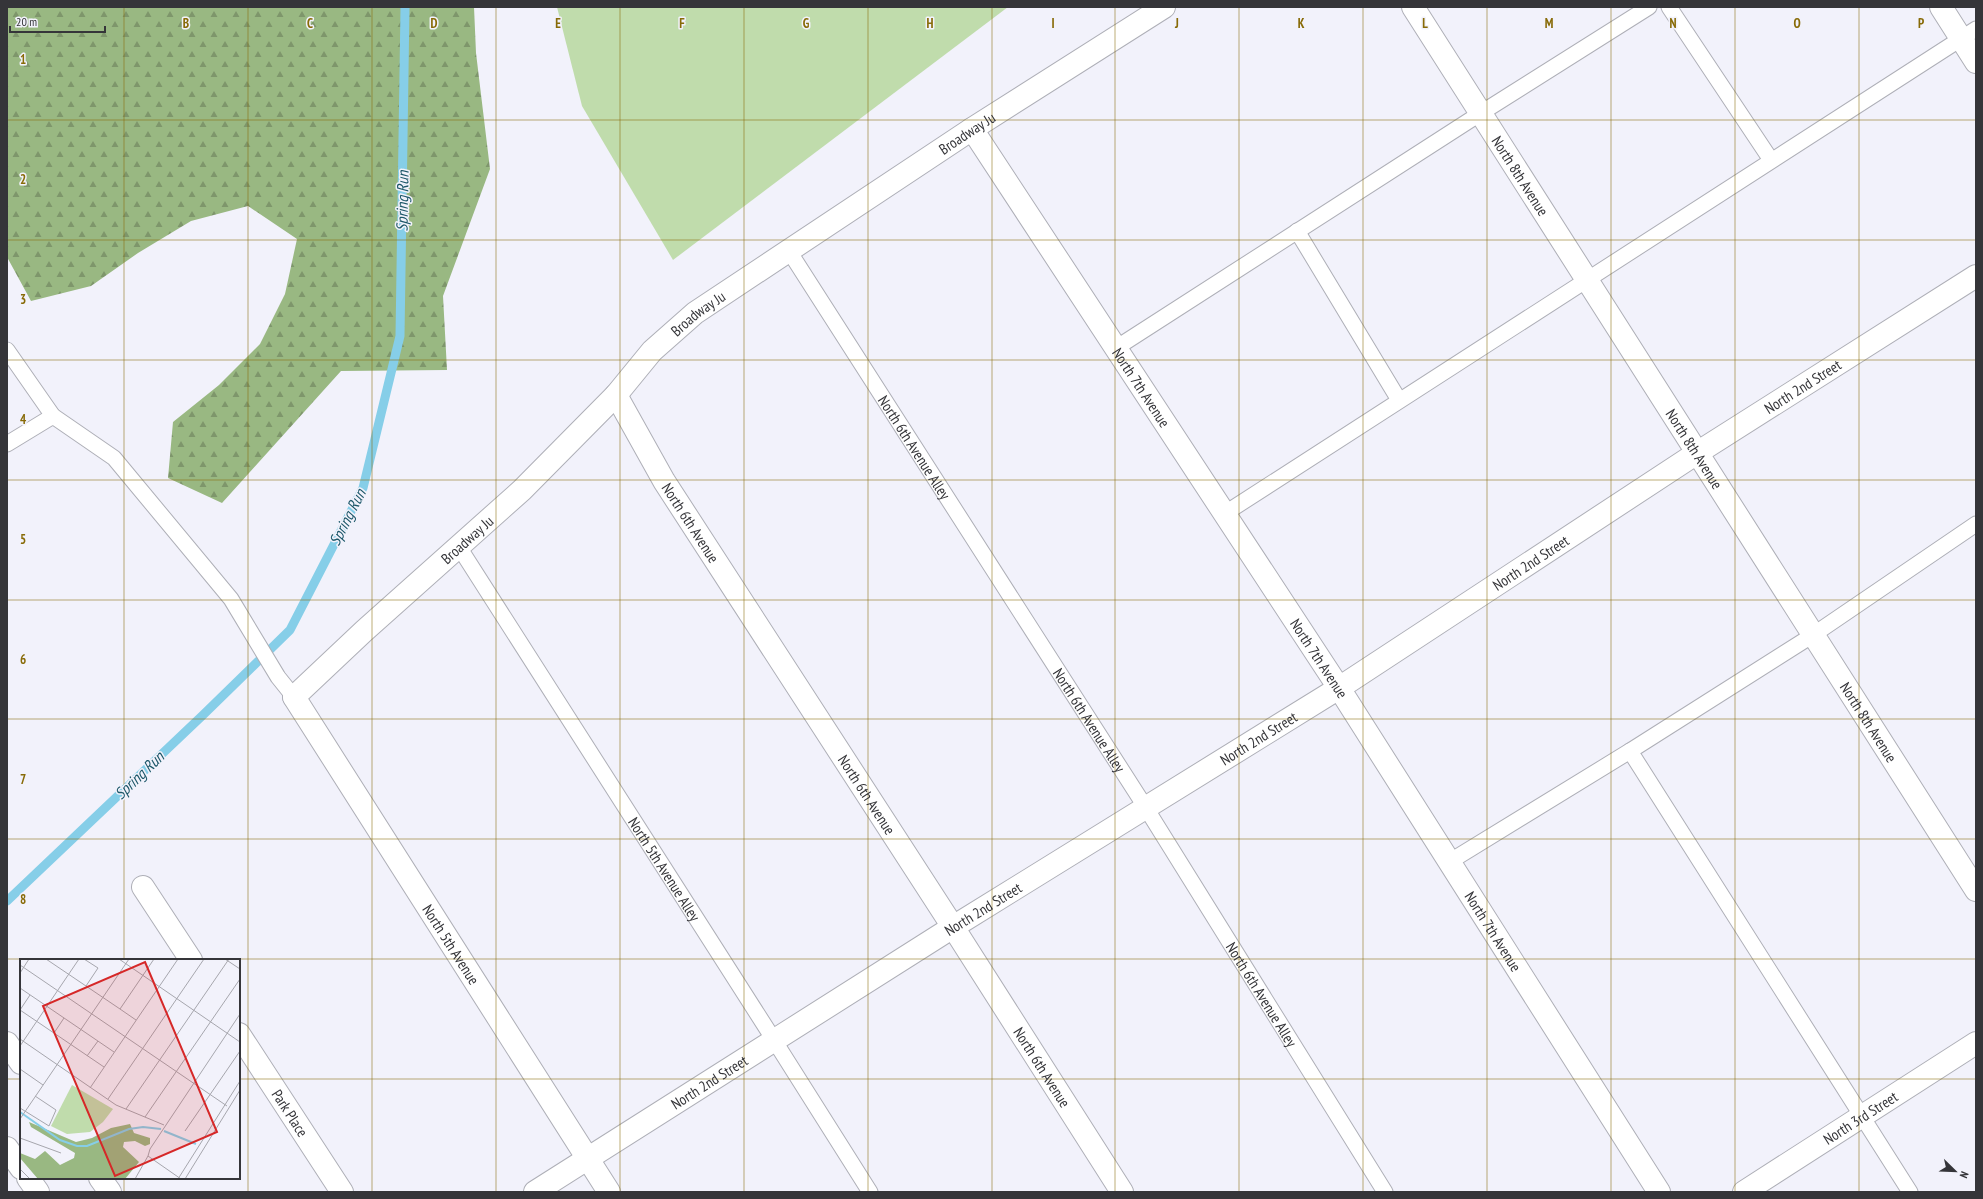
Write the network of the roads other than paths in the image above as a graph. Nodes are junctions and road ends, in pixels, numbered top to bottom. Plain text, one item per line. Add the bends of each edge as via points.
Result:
1 (1164, 7) edge
2 (1413, 7) edge
3 (1649, 7) edge
4 (1669, 7) edge
5 (1941, 7) edge
6 (1969, 34) edge
7 (1976, 62) edge
8 (1481, 113) junction
9 (972, 129) junction
10 (1771, 160) junction
11 (1298, 231) junction
12 (788, 251) junction
13 (1976, 276) edge
14 (1586, 279) junction
15 (1116, 348) junction
16 (7, 350) edge
17 (616, 396) junction
18 (1399, 400) junction
19 (53, 416) junction
20 (7, 444) edge
21 (1697, 452) junction
22 (1224, 514) junction
23 (1976, 524) edge
24 (459, 547) junction
25 (1813, 635) junction
26 (1339, 688) junction
27 (294, 697) junction
28 (1630, 751) junction
29 (1146, 808) junction
30 (1449, 862) junction
31 (143, 886) dead end
32 (1976, 890) edge
33 (954, 927) junction
34 (190, 959) edge
35 (240, 1036) edge
36 (774, 1040) junction
37 (7, 1043) edge
38 (1976, 1044) edge
39 (20, 1062) edge
40 (1862, 1117) junction
41 (7, 1148) edge
42 (587, 1158) junction
43 (20, 1167) edge
44 (29, 1179) edge
45 (101, 1179) edge
46 (38, 1192) edge
47 (110, 1192) edge
48 (342, 1192) edge
49 (535, 1192) edge
50 (608, 1192) edge
51 (870, 1192) edge
52 (1122, 1192) edge
53 (1385, 1192) edge
54 (1659, 1192) edge
55 (1744, 1192) edge
56 (1910, 1192) edge

1 - 9 street, Broadway Ju
2 - 8 street, North 8th Avenue
3 - 8 lane
4 - 10 lane
5 - 6 street
6 - 7 street
6 - 10 lane
8 - 11 lane
8 - 14 street, North 8th Avenue
9 - 12 street, Broadway Ju
9 - 15 street, North 7th Avenue
10 - 14 lane
11 - 15 lane
11 - 18 lane
12 - 17 street, Broadway Ju via 695,313 652,351
12 - 29 lane, North 6th Avenue Alley
13 - 21 street, North 2nd Street
14 - 18 lane
14 - 21 street, North 8th Avenue
15 - 22 street, North 7th Avenue
16 - 19 lane
17 - 24 street, Broadway Ju via 522,490
17 - 33 street, North 6th Avenue via 664,481
18 - 22 lane
19 - 20 lane
19 - 27 lane via 114,458 231,600
21 - 25 street, North 8th Avenue
21 - 26 street, North 2nd Street
22 - 26 street, North 7th Avenue
23 - 25 lane
24 - 27 street, Broadway Ju
24 - 36 lane, North 5th Avenue Alley
25 - 28 lane
25 - 32 street, North 8th Avenue
26 - 29 street, North 2nd Street
26 - 30 street, North 7th Avenue
27 - 42 street, North 5th Avenue
28 - 30 lane
28 - 40 lane
29 - 33 street, North 2nd Street
29 - 53 lane, North 6th Avenue Alley
30 - 54 street, North 7th Avenue
31 - 34 street
33 - 36 street, North 2nd Street
33 - 52 street, North 6th Avenue
35 - 48 street, Park Place
36 - 42 street, North 2nd Street
36 - 51 lane, North 5th Avenue Alley
37 - 39 street
38 - 40 street, North 3rd Street
40 - 55 street, North 3rd Street
40 - 56 lane
41 - 43 street
42 - 49 street, North 2nd Street
42 - 50 street, North 5th Avenue
44 - 46 street
45 - 47 street

